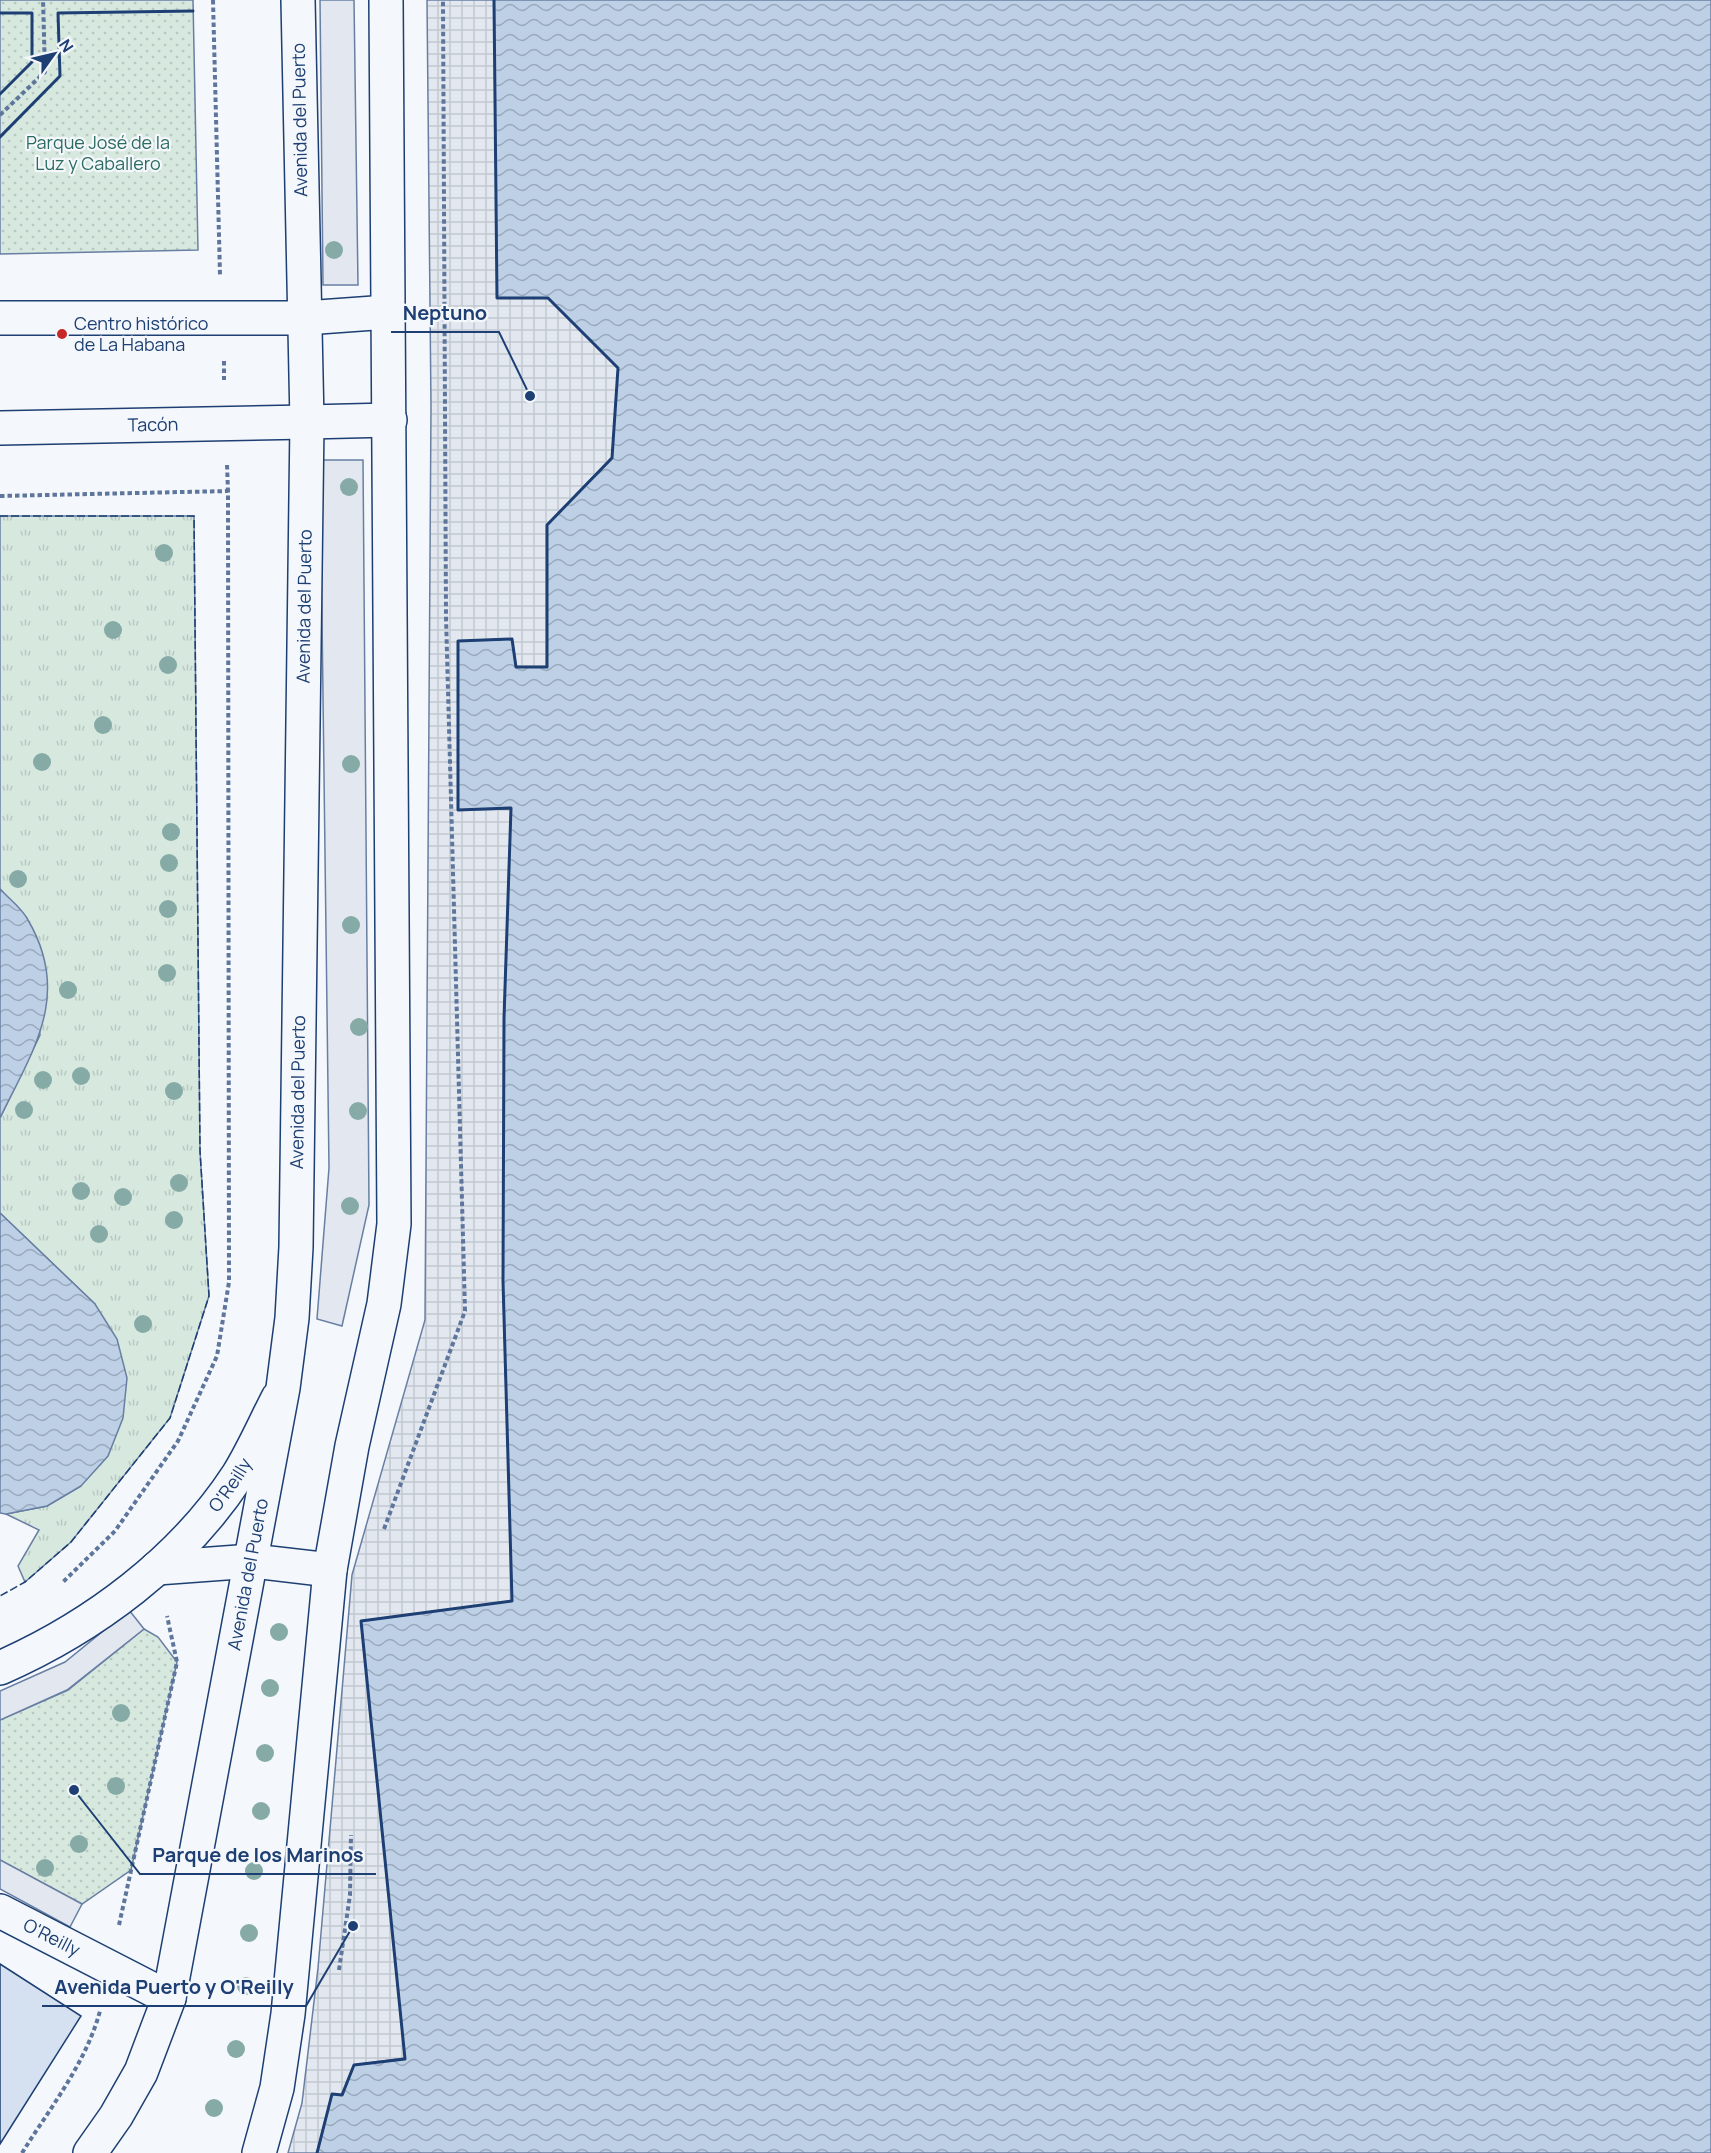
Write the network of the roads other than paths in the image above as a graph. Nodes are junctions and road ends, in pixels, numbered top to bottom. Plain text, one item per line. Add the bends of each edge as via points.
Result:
1 (298, 0) edge
2 (386, 0) edge
3 (388, 312) junction
4 (0, 318) edge
5 (305, 318) junction
6 (390, 420) junction
7 (307, 422) junction
8 (0, 428) edge
9 (283, 1388) junction
10 (252, 1561) junction
11 (157, 1568) junction
12 (330, 1570) junction
13 (0, 1668) edge
14 (0, 1911) edge
15 (169, 1998) junction
16 (90, 2153) edge
17 (259, 2153) edge

1 - 5 main road, Avenida del Puerto
2 - 3 main road
3 - 5 main road
3 - 6 main road
4 - 5 main road
5 - 7 main road, Avenida del Puerto
6 - 7 main road, Tacón
6 - 12 main road via 394,1224 384,1304 351,1446
7 - 8 main road, Tacón
7 - 9 main road, Avenida del Puerto via 296,1247
9 - 10 main road, Avenida del Puerto
9 - 11 main road, O'Reilly via 238,1475
10 - 11 main road
10 - 12 main road
10 - 15 main road, Avenida del Puerto
11 - 13 main road, O'Reilly via 88,1622
12 - 17 main road via 288,2014 277,2088
14 - 15 main road, O'Reilly
15 - 16 main road, Avenida del Puerto via 141,2072

